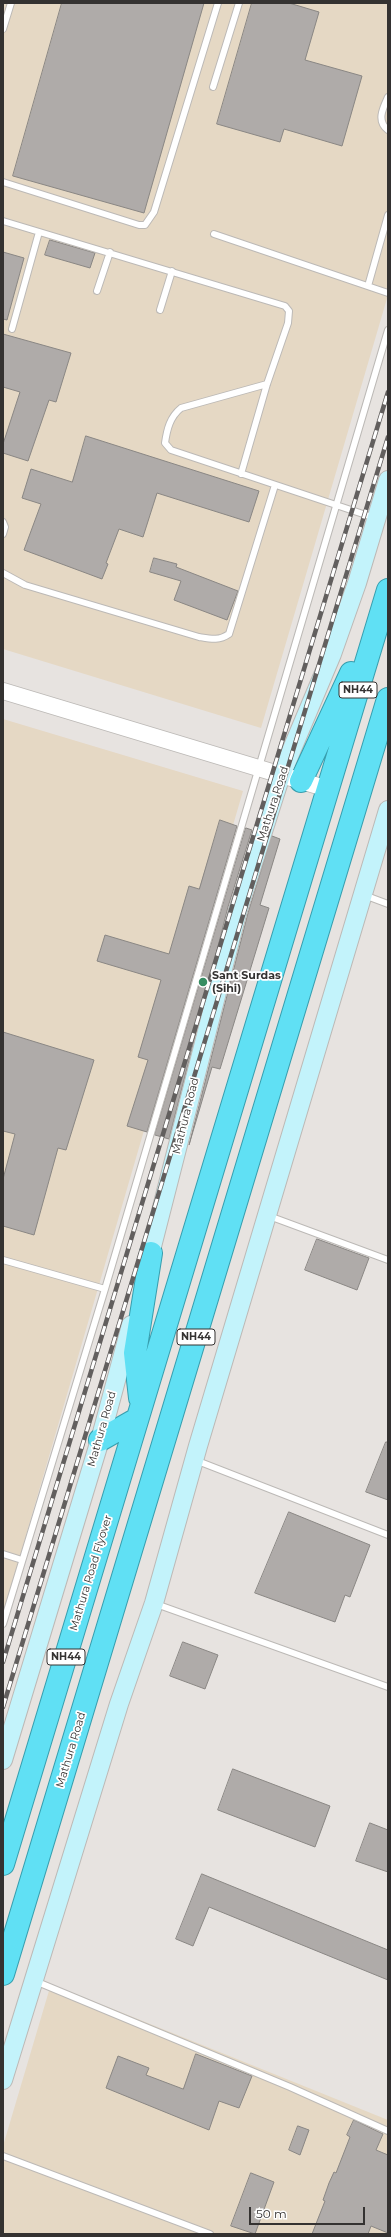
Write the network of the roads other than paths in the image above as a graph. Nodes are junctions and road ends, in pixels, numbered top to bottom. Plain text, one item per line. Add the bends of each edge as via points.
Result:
1 (11, 3) edge
2 (218, 3) edge
3 (239, 3) edge
4 (3, 29) edge
5 (213, 87) dead end
6 (388, 97) edge
7 (388, 130) edge
8 (3, 182) edge
9 (388, 215) edge
10 (3, 221) edge
11 (39, 232) junction
12 (214, 234) dead end
13 (110, 252) junction
14 (172, 271) junction
15 (368, 286) junction
16 (97, 291) dead end
17 (388, 293) edge
18 (160, 310) dead end
19 (12, 329) dead end
20 (388, 330) edge
21 (267, 384) junction
22 (241, 474) junction
23 (388, 480) edge
24 (275, 485) junction
25 (337, 504) junction
26 (376, 519) junction
27 (3, 522) edge
28 (3, 534) edge
29 (3, 573) edge
30 (386, 596) edge
31 (3, 692) edge
32 (388, 699) edge
33 (259, 768) junction
34 (291, 778) junction
35 (328, 789) junction
36 (388, 810) edge
37 (363, 895) junction
38 (388, 904) edge
39 (267, 1215) junction
40 (151, 1253) junction
41 (3, 1260) edge
42 (388, 1260) edge
43 (104, 1289) junction
44 (139, 1413) junction
45 (100, 1440) junction
46 (194, 1460) junction
47 (388, 1535) edge
48 (3, 1554) edge
49 (22, 1560) junction
50 (154, 1603) junction
51 (3, 1624) edge
52 (388, 1687) edge
53 (3, 1760) edge
54 (3, 1864) edge
55 (3, 1974) edge
56 (34, 1980) junction
57 (3, 2080) edge
58 (388, 2131) edge
59 (3, 2156) edge
60 (210, 2234) edge

1 - 4 lane
2 - 8 lane via 154,212 145,225
3 - 5 lane
6 - 7 lane via 381,118 382,124
9 - 15 lane
10 - 11 lane
11 - 13 lane
11 - 19 lane
12 - 15 lane
13 - 14 lane
13 - 16 lane
14 - 18 lane
14 - 21 lane via 285,306 289,310 288,323
15 - 17 lane
20 - 25 lane
21 - 22 lane
21 - 22 lane via 187,405 177,411 170,421 165,443 168,449
22 - 24 lane
23 - 26 main road, Mathura Road
24 - 25 lane
24 - 29 lane via 229,634 223,638 212,640 192,635 25,585
25 - 26 lane
25 - 33 lane
26 - 34 main road, Mathura Road
27 - 28 lane
30 - 34 highway
30 - 35 highway, NH44
31 - 33 street
32 - 55 highway, Mathura Road / NH44
33 - 34 street
33 - 43 lane
34 - 35 street
34 - 40 main road, Mathura Road via 238,910
35 - 44 highway, NH44
36 - 37 main road
37 - 38 lane
37 - 39 main road
39 - 42 lane
39 - 46 main road
40 - 44 highway via 135,1353
40 - 45 main road, Mathura Road
41 - 43 lane
43 - 49 lane
44 - 45 highway
44 - 54 highway, Mathura Road Flyover / NH44
45 - 53 main road, Mathura Road
46 - 47 lane
46 - 50 main road
48 - 49 lane
49 - 51 lane
50 - 52 lane
50 - 56 main road via 119,1704
56 - 57 main road
56 - 58 lane via 290,2087
59 - 60 lane

